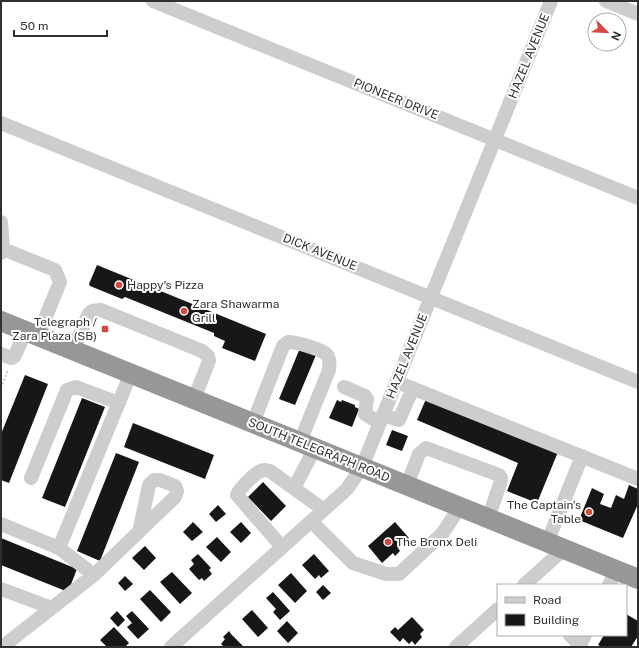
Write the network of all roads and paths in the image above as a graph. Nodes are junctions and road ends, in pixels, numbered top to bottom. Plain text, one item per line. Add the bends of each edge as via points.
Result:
1 (153, 1) edge
2 (551, 1) edge
3 (606, 1) edge
4 (638, 14) edge
5 (1, 123) edge
6 (495, 140) junction
7 (638, 198) edge
8 (1, 222) edge
9 (2, 251) edge
10 (431, 297) junction
11 (1, 321) edge
12 (32, 333) junction
13 (73, 350) junction
14 (7, 356) edge
15 (131, 373) junction
16 (396, 382) junction
17 (638, 382) edge
18 (1, 388) edge
19 (344, 388) dead end
20 (413, 388) junction
21 (194, 399) junction
22 (119, 402) junction
23 (381, 419) junction
24 (253, 423) junction
25 (308, 445) junction
26 (582, 456) junction
27 (362, 467) junction
28 (31, 478) dead end
29 (638, 479) edge
30 (407, 485) junction
31 (294, 488) junction
32 (460, 507) junction
33 (324, 510) junction
34 (488, 519) junction
35 (311, 521) junction
36 (1, 524) edge
37 (140, 528) dead end
38 (555, 546) junction
39 (282, 547) junction
40 (59, 548) junction
41 (94, 575) junction
42 (612, 578) edge
43 (638, 579) edge
44 (525, 584) edge
45 (1, 589) edge
46 (52, 608) junction
47 (497, 610) edge
48 (572, 636) edge
49 (582, 642) edge
50 (2, 647) edge
51 (171, 647) edge
52 (456, 647) edge

1 - 6 street, PIONEER DRIVE
2 - 6 street, HAZEL AVENUE
3 - 4 street
5 - 10 street, DICK AVENUE
6 - 7 street, PIONEER DRIVE
6 - 10 street, HAZEL AVENUE
8 - 9 street
9 - 12 street via 55,270 59,277 60,282
10 - 16 street, HAZEL AVENUE
10 - 17 street, DICK AVENUE
11 - 12 highway, SOUTH TELEGRAPH ROAD
12 - 13 highway, SOUTH TELEGRAPH ROAD
12 - 14 street
13 - 15 highway, SOUTH TELEGRAPH ROAD
13 - 21 street via 88,315 101,310 202,351 208,356 209,361
14 - 18 path
15 - 21 highway, SOUTH TELEGRAPH ROAD
15 - 22 street
16 - 20 street
16 - 23 street, HAZEL AVENUE
19 - 23 street via 365,396 365,414
20 - 23 street via 399,420
20 - 26 street
21 - 24 highway, SOUTH TELEGRAPH ROAD
22 - 28 street via 76,387 67,390
22 - 40 street
23 - 27 street, HAZEL AVENUE
24 - 25 highway, SOUTH TELEGRAPH ROAD
24 - 25 street via 283,346 288,342 295,342 324,352 330,361 329,370
25 - 27 highway, SOUTH TELEGRAPH ROAD
25 - 31 street
26 - 29 street
26 - 38 street
27 - 30 highway, SOUTH TELEGRAPH ROAD
27 - 33 street, HAZEL AVENUE via 347,489
30 - 32 highway, SOUTH TELEGRAPH ROAD
30 - 34 street via 419,454 426,448 499,475 500,484
31 - 33 street
31 - 39 street via 270,471 264,470 259,471 237,495
32 - 34 highway, SOUTH TELEGRAPH ROAD
32 - 35 street via 442,534 399,574 386,574 354,563
33 - 35 street, HAZEL AVENUE
34 - 38 highway, SOUTH TELEGRAPH ROAD
35 - 39 street, HAZEL AVENUE
36 - 40 street
37 - 41 street
38 - 42 highway, SOUTH TELEGRAPH ROAD
38 - 44 street
39 - 51 street, HAZEL AVENUE
40 - 41 street
41 - 46 street
42 - 43 highway, SOUTH TELEGRAPH ROAD
45 - 46 street
46 - 50 street
47 - 52 street
48 - 49 street

